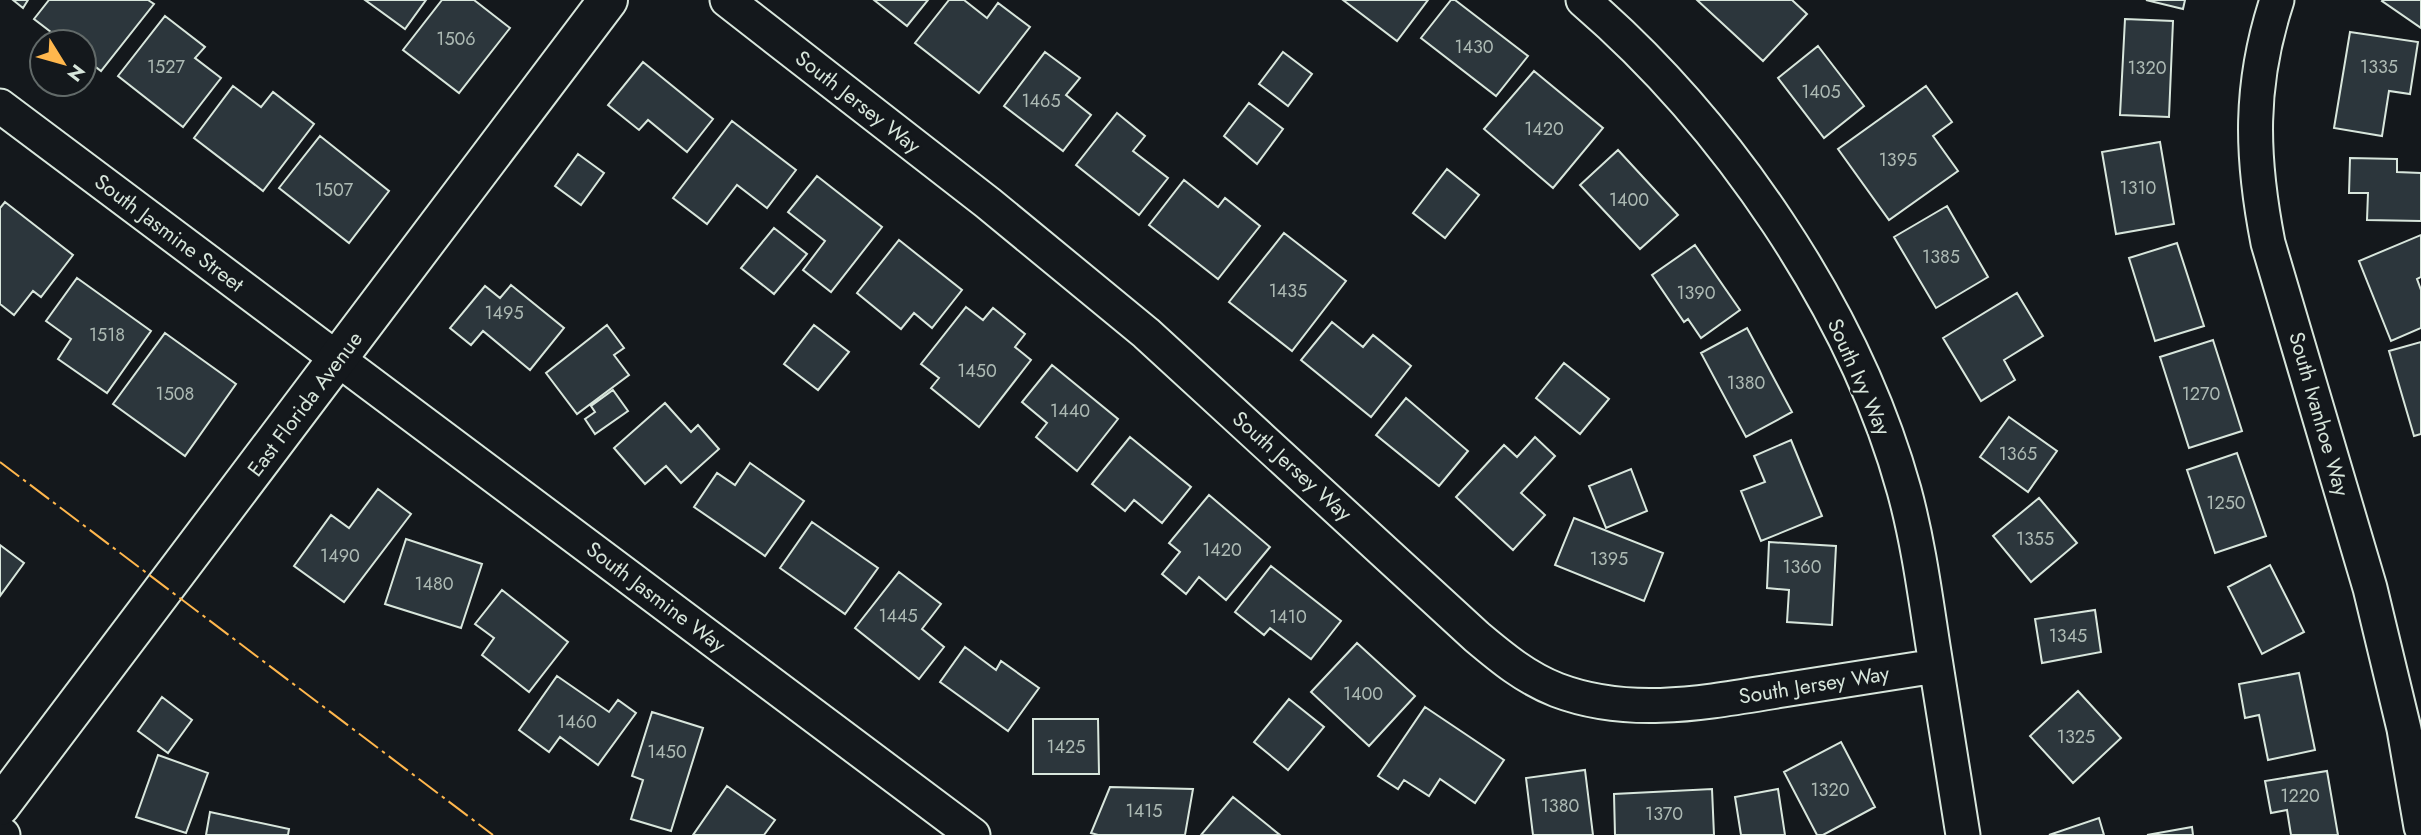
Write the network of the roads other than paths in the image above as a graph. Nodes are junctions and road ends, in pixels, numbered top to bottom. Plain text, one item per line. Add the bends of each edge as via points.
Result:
1 (608, 0) edge
2 (727, 0) edge
3 (1583, 0) edge
4 (2277, 0) edge
5 (0, 106) edge
6 (338, 359) junction
7 (1936, 666) junction
8 (0, 806) edge
9 (2421, 827) edge
10 (973, 835) edge
11 (1963, 835) edge

1 - 6 street, East Florida Avenue
2 - 7 street, South Jersey Way via 1146,333 1477,637 1524,674 1557,690 1634,707 1698,704
3 - 7 street, South Ivy Way via 1668,82 1728,152 1840,330 1878,415 1903,490 1920,561
4 - 9 street, South Ivanhoe Way via 2265,39 2256,99 2253,142 2259,198 2268,243 2370,588 2404,729
5 - 6 street, South Jasmine Street
6 - 8 street, East Florida Avenue
6 - 10 street, South Jasmine Way
7 - 11 street, South Ivy Way

